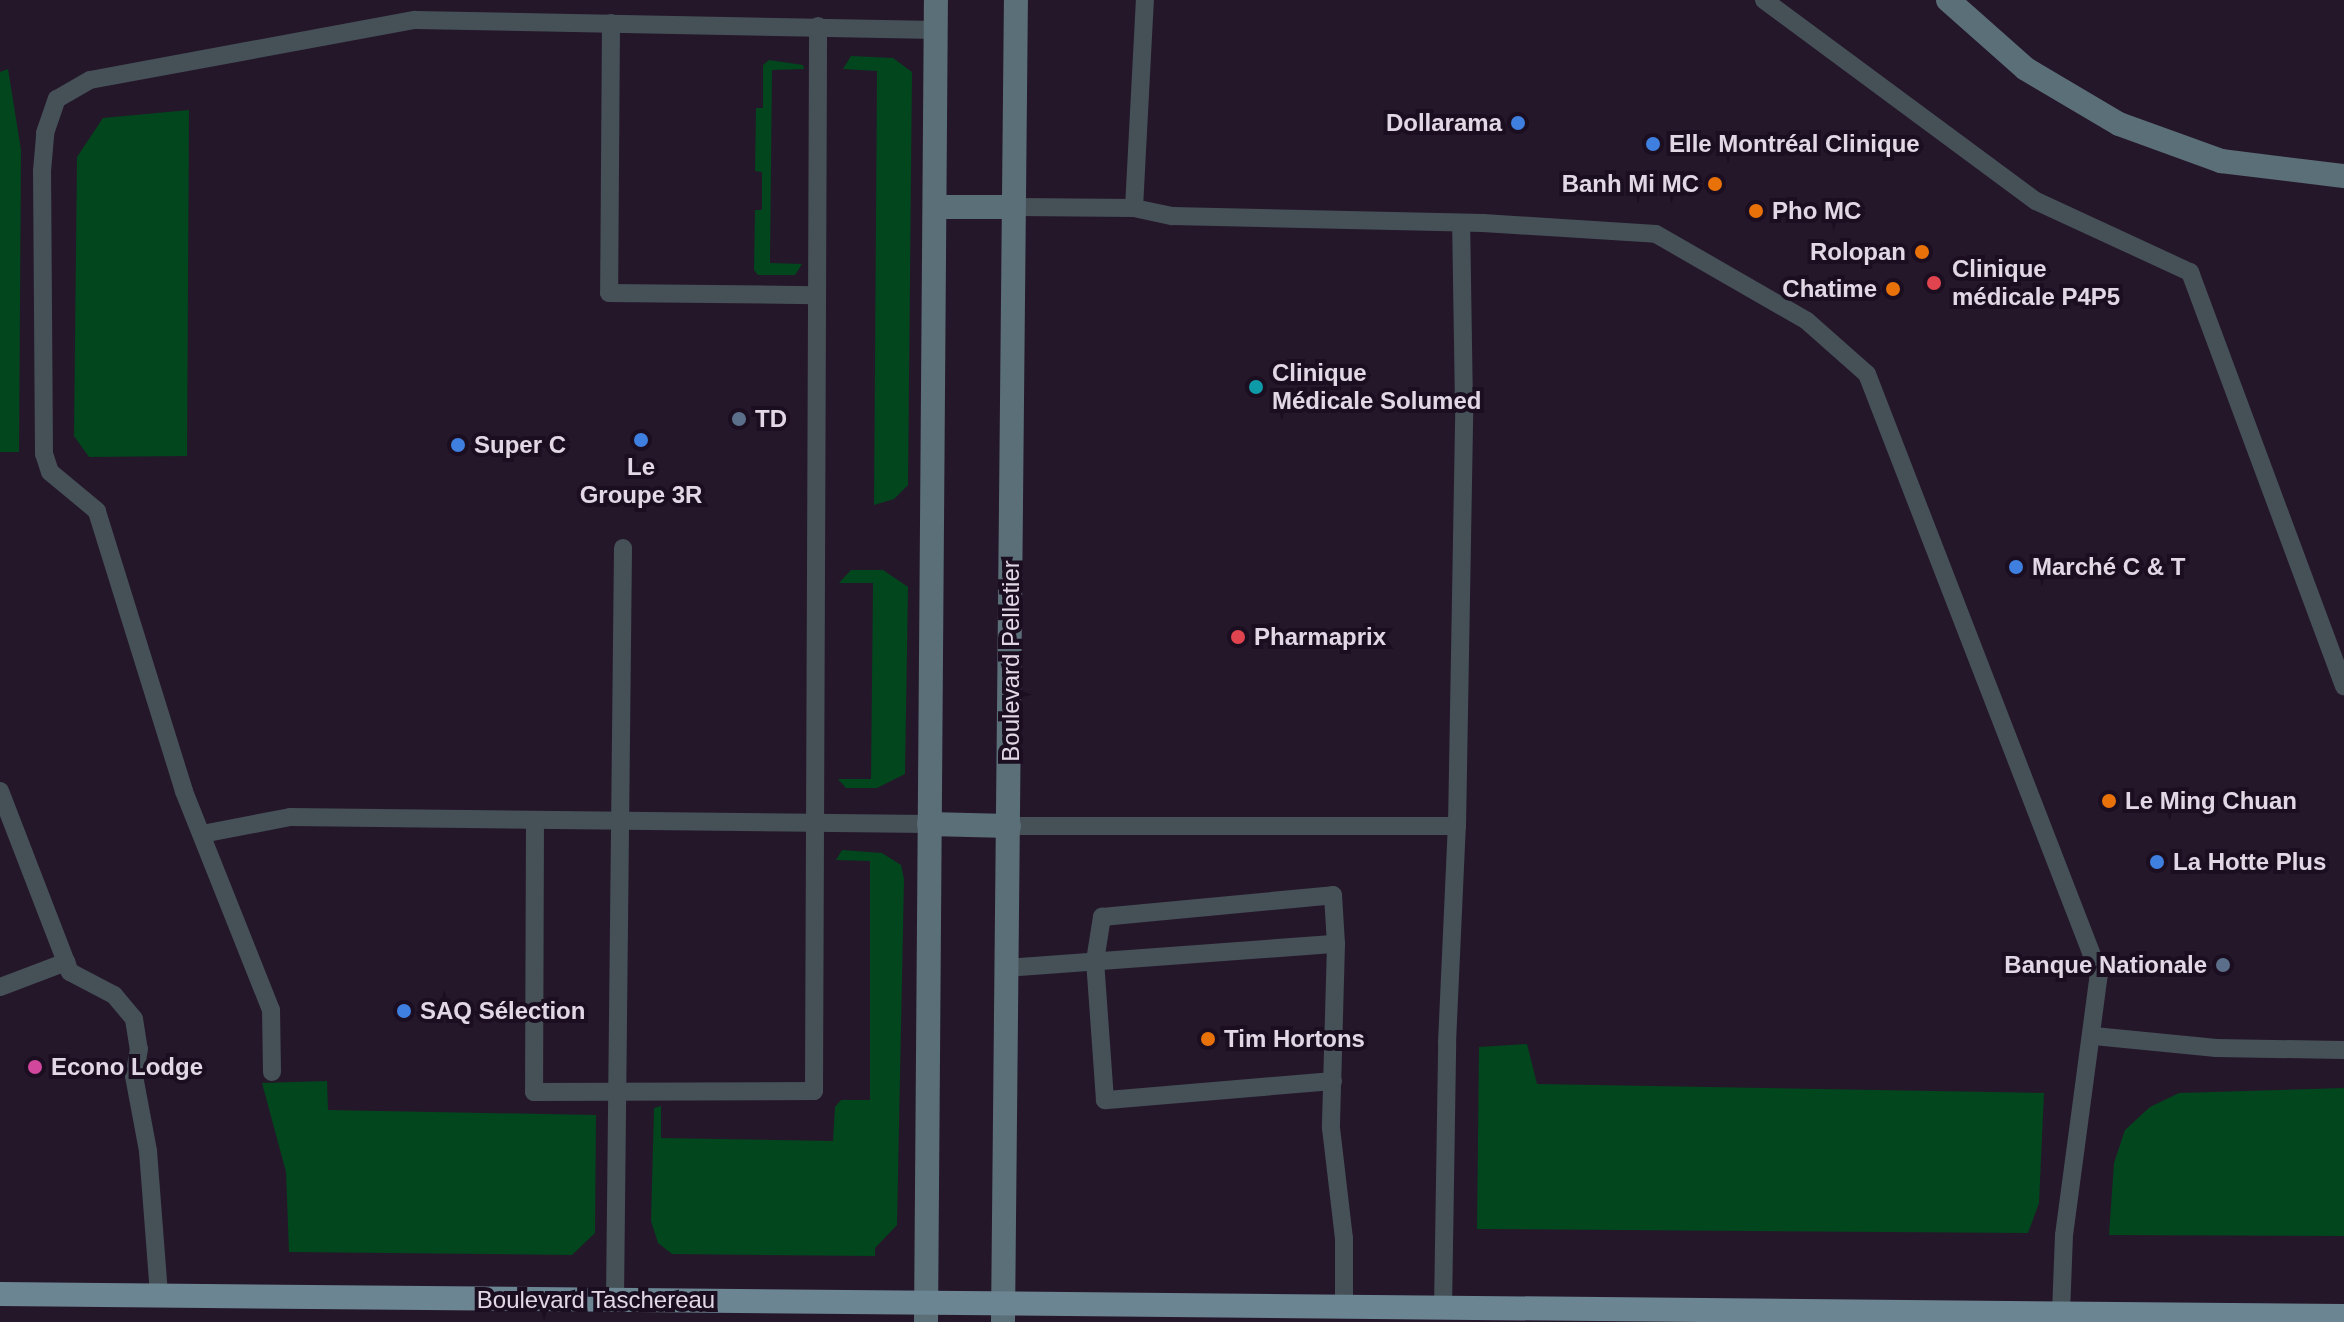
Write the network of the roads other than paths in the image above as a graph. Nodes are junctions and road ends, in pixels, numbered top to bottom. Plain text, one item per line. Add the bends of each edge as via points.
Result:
1 (936, 0) edge
2 (1016, 0) edge
3 (1145, 0) edge
4 (1764, 0) edge
5 (1948, 0) edge
6 (611, 23) junction
7 (818, 26) junction
8 (936, 30) junction
9 (2344, 176) edge
10 (935, 207) junction
11 (1013, 207) junction
12 (1134, 208) junction
13 (1461, 223) junction
14 (817, 295) junction
15 (623, 548) dead end
16 (2344, 686) edge
17 (0, 791) edge
18 (535, 820) junction
19 (621, 821) junction
20 (816, 824) junction
21 (929, 824) junction
22 (1009, 826) junction
23 (1457, 826) junction
24 (202, 834) junction
25 (1336, 944) junction
26 (1095, 961) junction
27 (66, 962) junction
28 (1006, 968) junction
29 (0, 987) edge
30 (2094, 1036) junction
31 (2344, 1050) edge
32 (272, 1072) dead end
33 (1333, 1081) junction
34 (619, 1095) junction
35 (0, 1294) edge
36 (159, 1295) junction
37 (615, 1300) junction
38 (1443, 1309) junction
39 (687, 1311) edge
40 (926, 1312) edge
41 (2061, 1312) junction
42 (1003, 1313) edge
43 (1335, 1315) edge
44 (2344, 1316) edge

1 - 8 street
2 - 11 street, Boulevard Pelletier
3 - 12 lane
4 - 16 lane via 2036,201 2190,272
5 - 9 street via 2026,69 2119,124 2221,161
6 - 7 lane
6 - 14 lane via 609,293
6 - 24 lane via 442,20 364,26 90,80 57,99 50,111 42,171 44,454 50,472 97,511
7 - 8 lane
7 - 14 lane
8 - 10 street
10 - 11 street
10 - 21 street
11 - 12 lane
11 - 22 street, Boulevard Pelletier
12 - 13 lane via 1172,216
13 - 23 lane via 1464,407
13 - 30 lane via 1656,234 1807,321 1867,374 2099,973
14 - 20 lane
15 - 19 lane
17 - 27 lane
18 - 19 lane
18 - 24 lane via 283,817
18 - 34 lane via 534,1092
19 - 20 lane
19 - 34 lane
20 - 21 lane
20 - 34 lane via 814,1091 654,1089
21 - 22 street
21 - 40 street
22 - 23 lane
22 - 28 street, Boulevard Pelletier
23 - 38 lane
24 - 32 lane via 271,1010
25 - 26 lane
25 - 26 lane via 1333,895 1102,917
25 - 33 lane
26 - 28 lane
26 - 33 lane via 1105,1100
27 - 29 lane
27 - 36 lane via 81,982 114,995 134,1019 139,1049 134,1076 148,1151
28 - 42 street, Boulevard Pelletier
30 - 31 lane via 2216,1048
30 - 41 lane via 2064,1235
33 - 43 lane
34 - 37 lane
35 - 36 main road, Boulevard Taschereau
36 - 37 main road, Boulevard Taschereau
37 - 39 main road, Boulevard Taschereau
38 - 41 main road, Boulevard Taschereau
38 - 43 main road, Boulevard Taschereau
39 - 40 main road, Boulevard Taschereau
40 - 42 main road, Boulevard Taschereau
41 - 44 main road, Boulevard Taschereau
42 - 43 main road, Boulevard Taschereau

